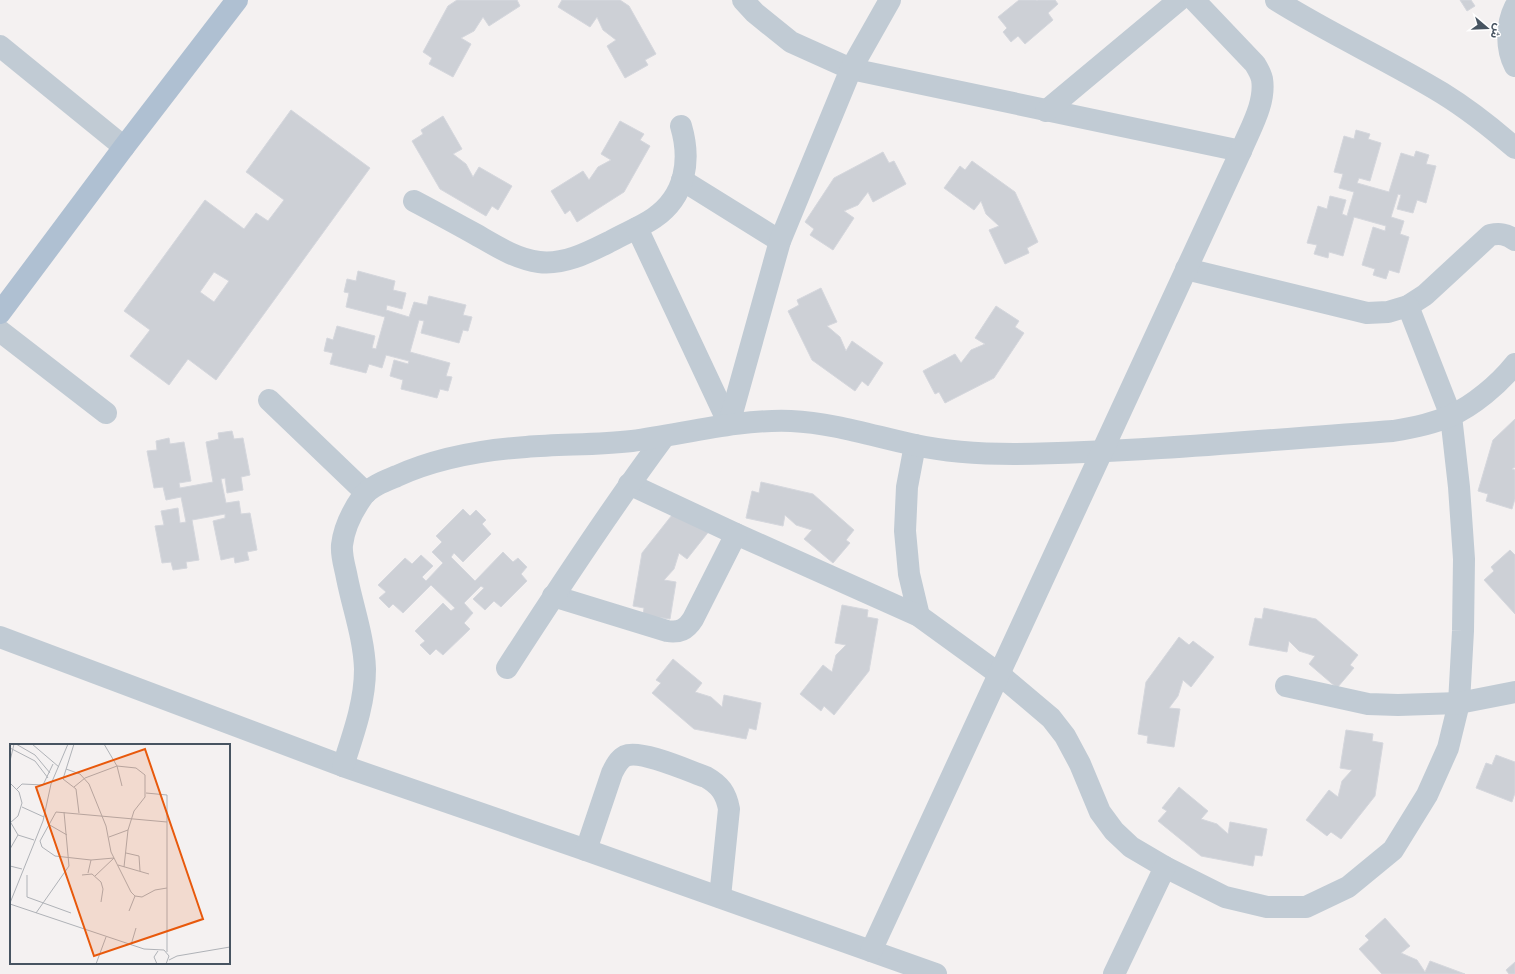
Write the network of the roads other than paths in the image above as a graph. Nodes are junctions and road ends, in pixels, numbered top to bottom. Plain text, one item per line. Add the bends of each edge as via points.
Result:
1 (237, 0) edge
2 (744, 0) edge
3 (890, 0) edge
4 (1179, 0) edge
5 (1194, 0) edge
6 (1276, 0) edge
7 (1515, 7) edge
8 (0, 46) edge
9 (1515, 66) edge
10 (851, 69) junction
11 (1046, 111) junction
12 (681, 126) dead end
13 (124, 147) junction
14 (1515, 148) edge
15 (1241, 151) junction
16 (682, 180) junction
17 (414, 201) dead end
18 (637, 228) junction
19 (1515, 240) edge
20 (780, 241) junction
21 (1186, 269) junction
22 (1408, 306) junction
23 (0, 314) edge
24 (0, 331) edge
25 (1515, 364) edge
26 (269, 400) dead end
27 (106, 413) dead end
28 (1451, 416) junction
29 (729, 424) junction
30 (664, 437) junction
31 (915, 445) junction
32 (1102, 451) junction
33 (629, 484) junction
34 (366, 493) junction
35 (736, 534) junction
36 (553, 596) junction
37 (919, 616) junction
38 (0, 637) edge
39 (507, 668) dead end
40 (1000, 674) junction
41 (1286, 686) dead end
42 (1515, 692) edge
43 (1459, 703) junction
44 (343, 766) junction
45 (586, 850) junction
46 (1165, 867) junction
47 (720, 897) junction
48 (871, 951) junction
49 (936, 974) edge
50 (1114, 974) edge

1 - 13 main road
2 - 10 street via 755,13 791,42
3 - 10 street
4 - 11 street
5 - 15 street via 1255,64 1262,77 1263,92 1260,105
6 - 14 street via 1442,93
7 - 9 street via 1508,34 1510,56
8 - 13 street
10 - 11 street
10 - 20 street
11 - 15 street
12 - 16 street via 687,153
13 - 23 main road
15 - 21 street
16 - 18 street via 676,195 666,208
16 - 20 street
17 - 18 street via 513,255 540,262 554,262 591,252
18 - 29 street
19 - 22 street via 1499,233 1490,235 1425,295
20 - 29 street
21 - 22 street via 1367,313 1388,312
21 - 32 street
22 - 28 street
24 - 27 street
25 - 28 street via 1495,386
26 - 34 street
28 - 32 street via 1393,431
28 - 43 street via 1464,559
29 - 30 street
29 - 31 street via 788,421 830,424
30 - 33 street
30 - 34 street via 472,453 411,470 384,481
31 - 32 street via 976,453
31 - 37 street via 907,487 905,530 909,574
32 - 40 street
33 - 35 street
33 - 36 street
34 - 44 street via 347,526 342,545 343,562 362,646 365,671 360,710
35 - 36 street via 693,619 689,626 682,630 666,631
35 - 37 street
36 - 39 street
37 - 40 street
38 - 44 street
40 - 46 street via 1051,718 1065,736 1100,812 1114,832 1131,847
40 - 48 street
41 - 43 street via 1368,704
42 - 43 street
43 - 46 street via 1448,748 1427,795 1393,850 1348,887 1306,907 1267,907 1225,897
44 - 45 street
45 - 47 street
45 - 47 street via 616,764 625,756 646,756 706,777 715,782 728,799
46 - 50 street
47 - 48 street
48 - 49 street

